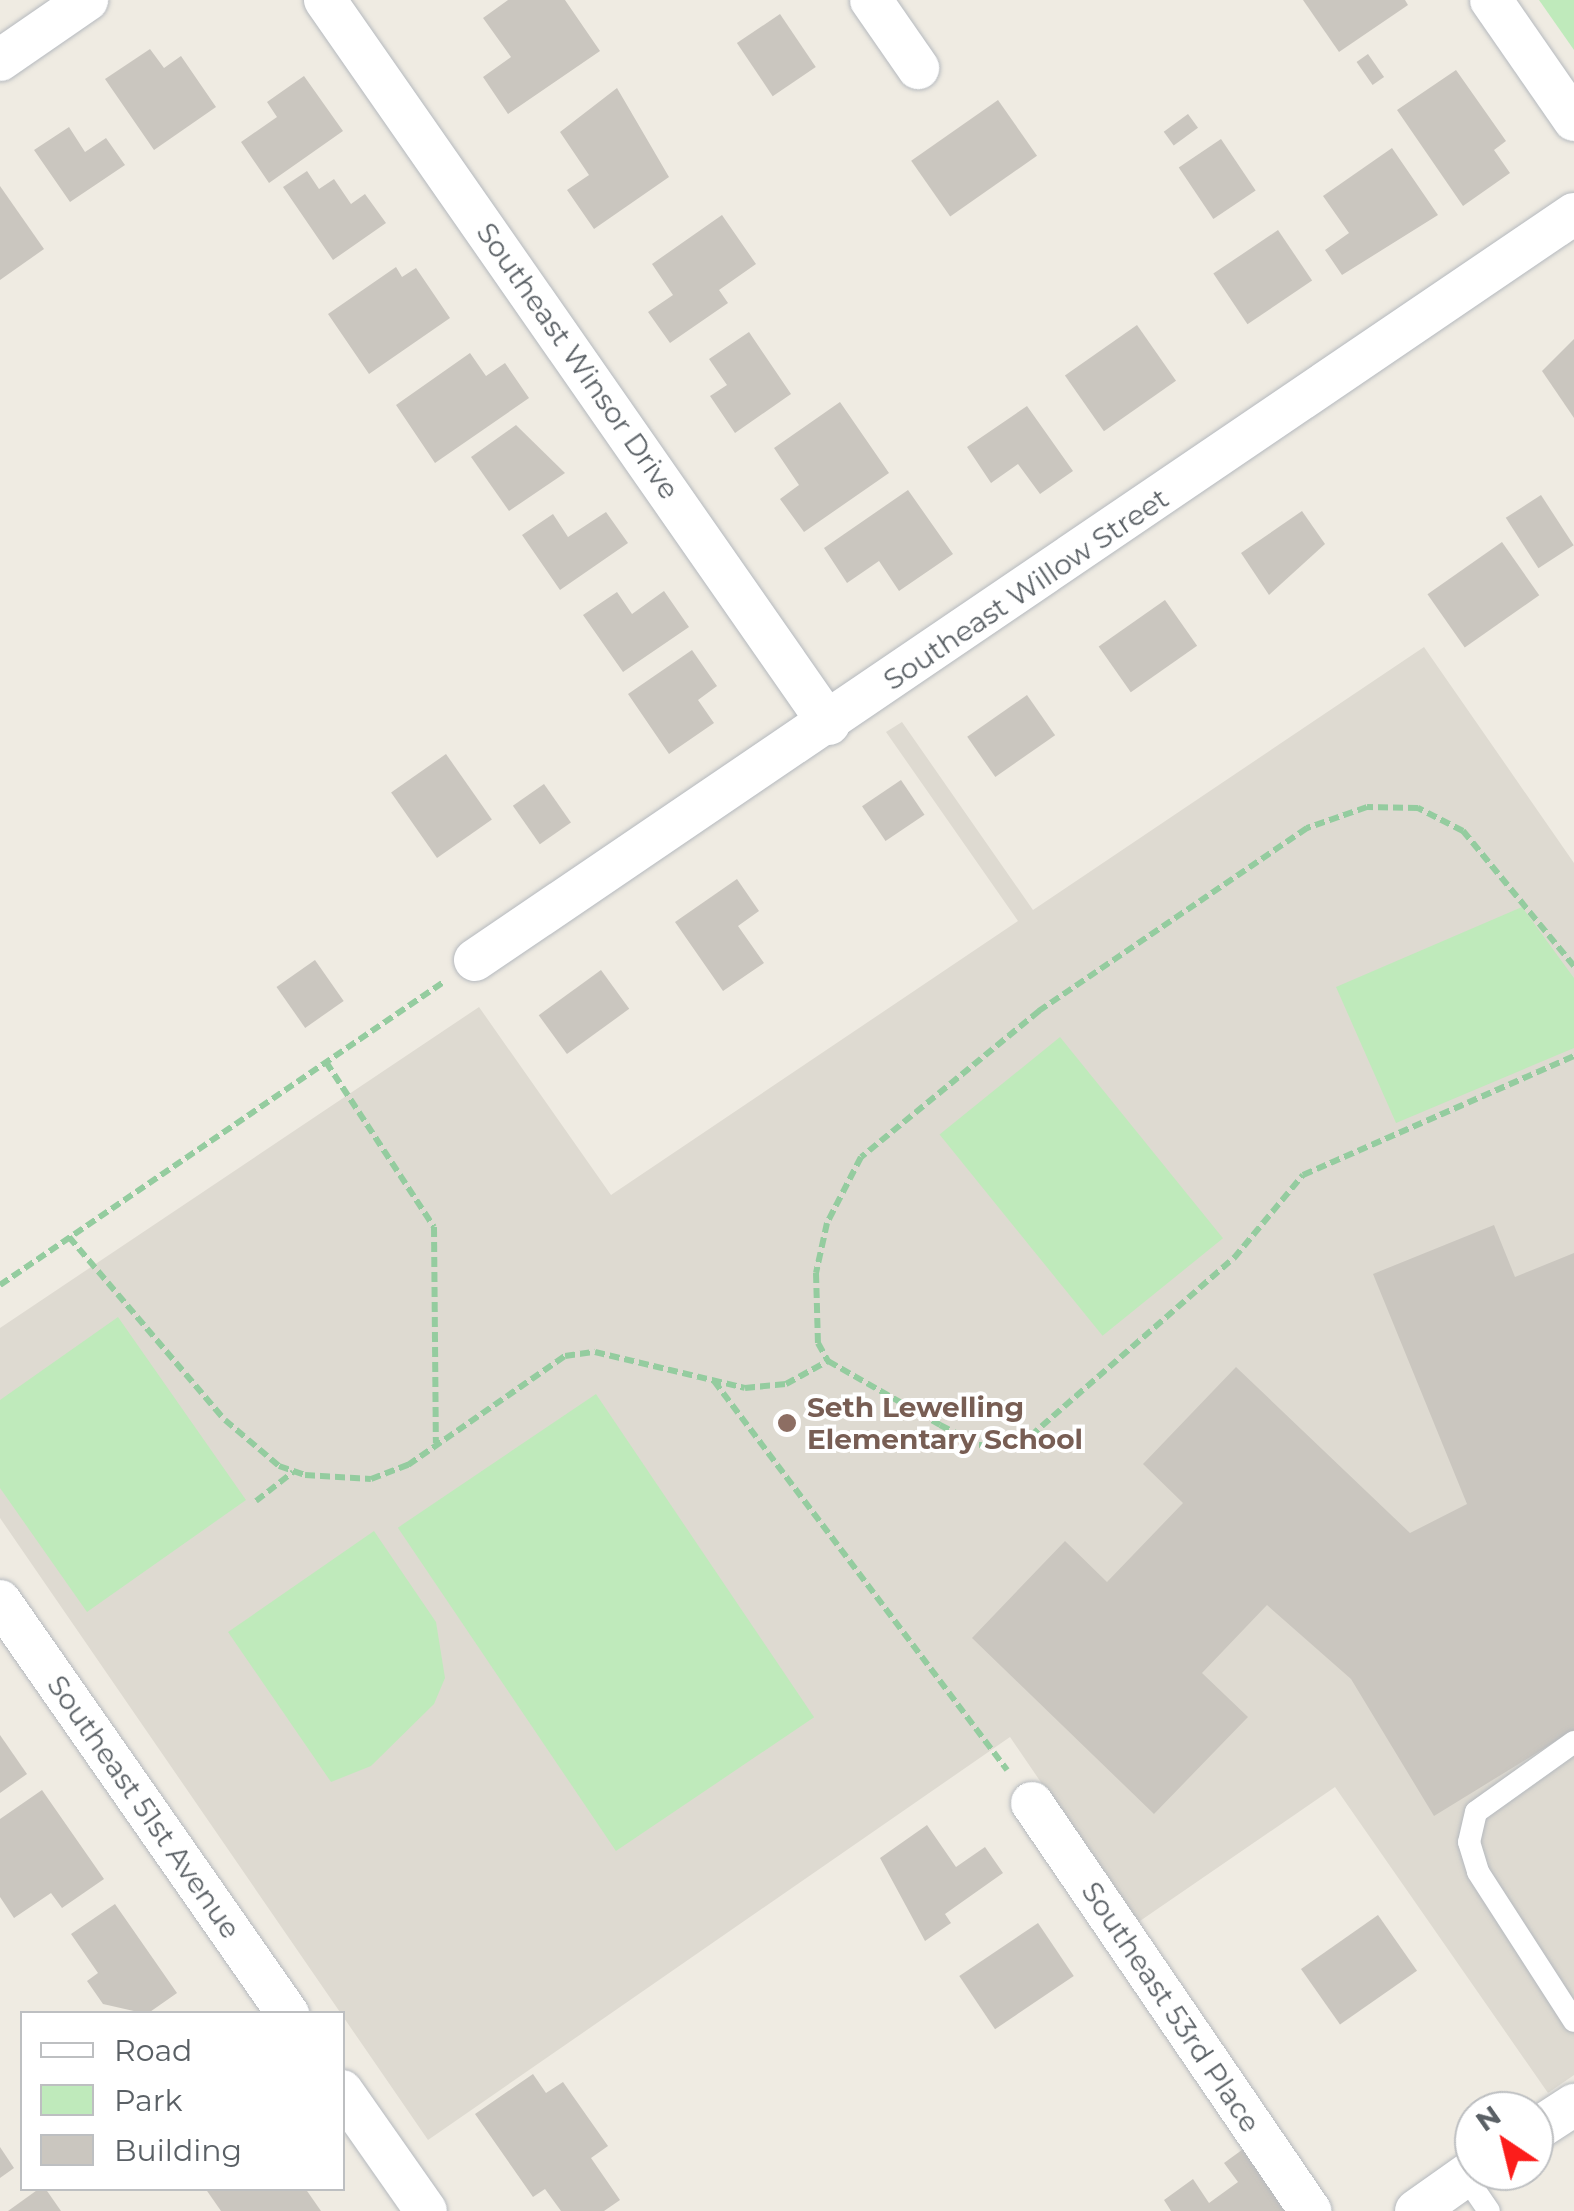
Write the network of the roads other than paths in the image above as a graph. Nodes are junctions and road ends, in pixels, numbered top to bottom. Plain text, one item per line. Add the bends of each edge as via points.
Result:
1 (87, 0) edge
2 (325, 0) edge
3 (871, 0) edge
4 (1491, 0) edge
5 (0, 60) edge
6 (918, 68) dead end
7 (1574, 120) edge
8 (1574, 214) edge
9 (829, 724) junction
10 (475, 960) road end
11 (0, 1601) edge
12 (1574, 1742) edge
13 (1032, 1803) road end
14 (286, 2011) edge
15 (1574, 2020) edge
16 (345, 2095) edge
17 (1464, 2191) edge
18 (426, 2211) edge
19 (1310, 2211) edge
20 (1416, 2211) edge

1 - 5 street
2 - 9 street, Southeast Winsor Drive
3 - 6 street
4 - 7 street
8 - 9 street, Southeast Willow Street
9 - 10 street, Southeast Willow Street
11 - 14 street, Southeast 51st Avenue
12 - 15 lane via 1476,1812 1468,1842 1478,1872
13 - 19 street, Southeast 53rd Place
16 - 18 street
17 - 20 street

